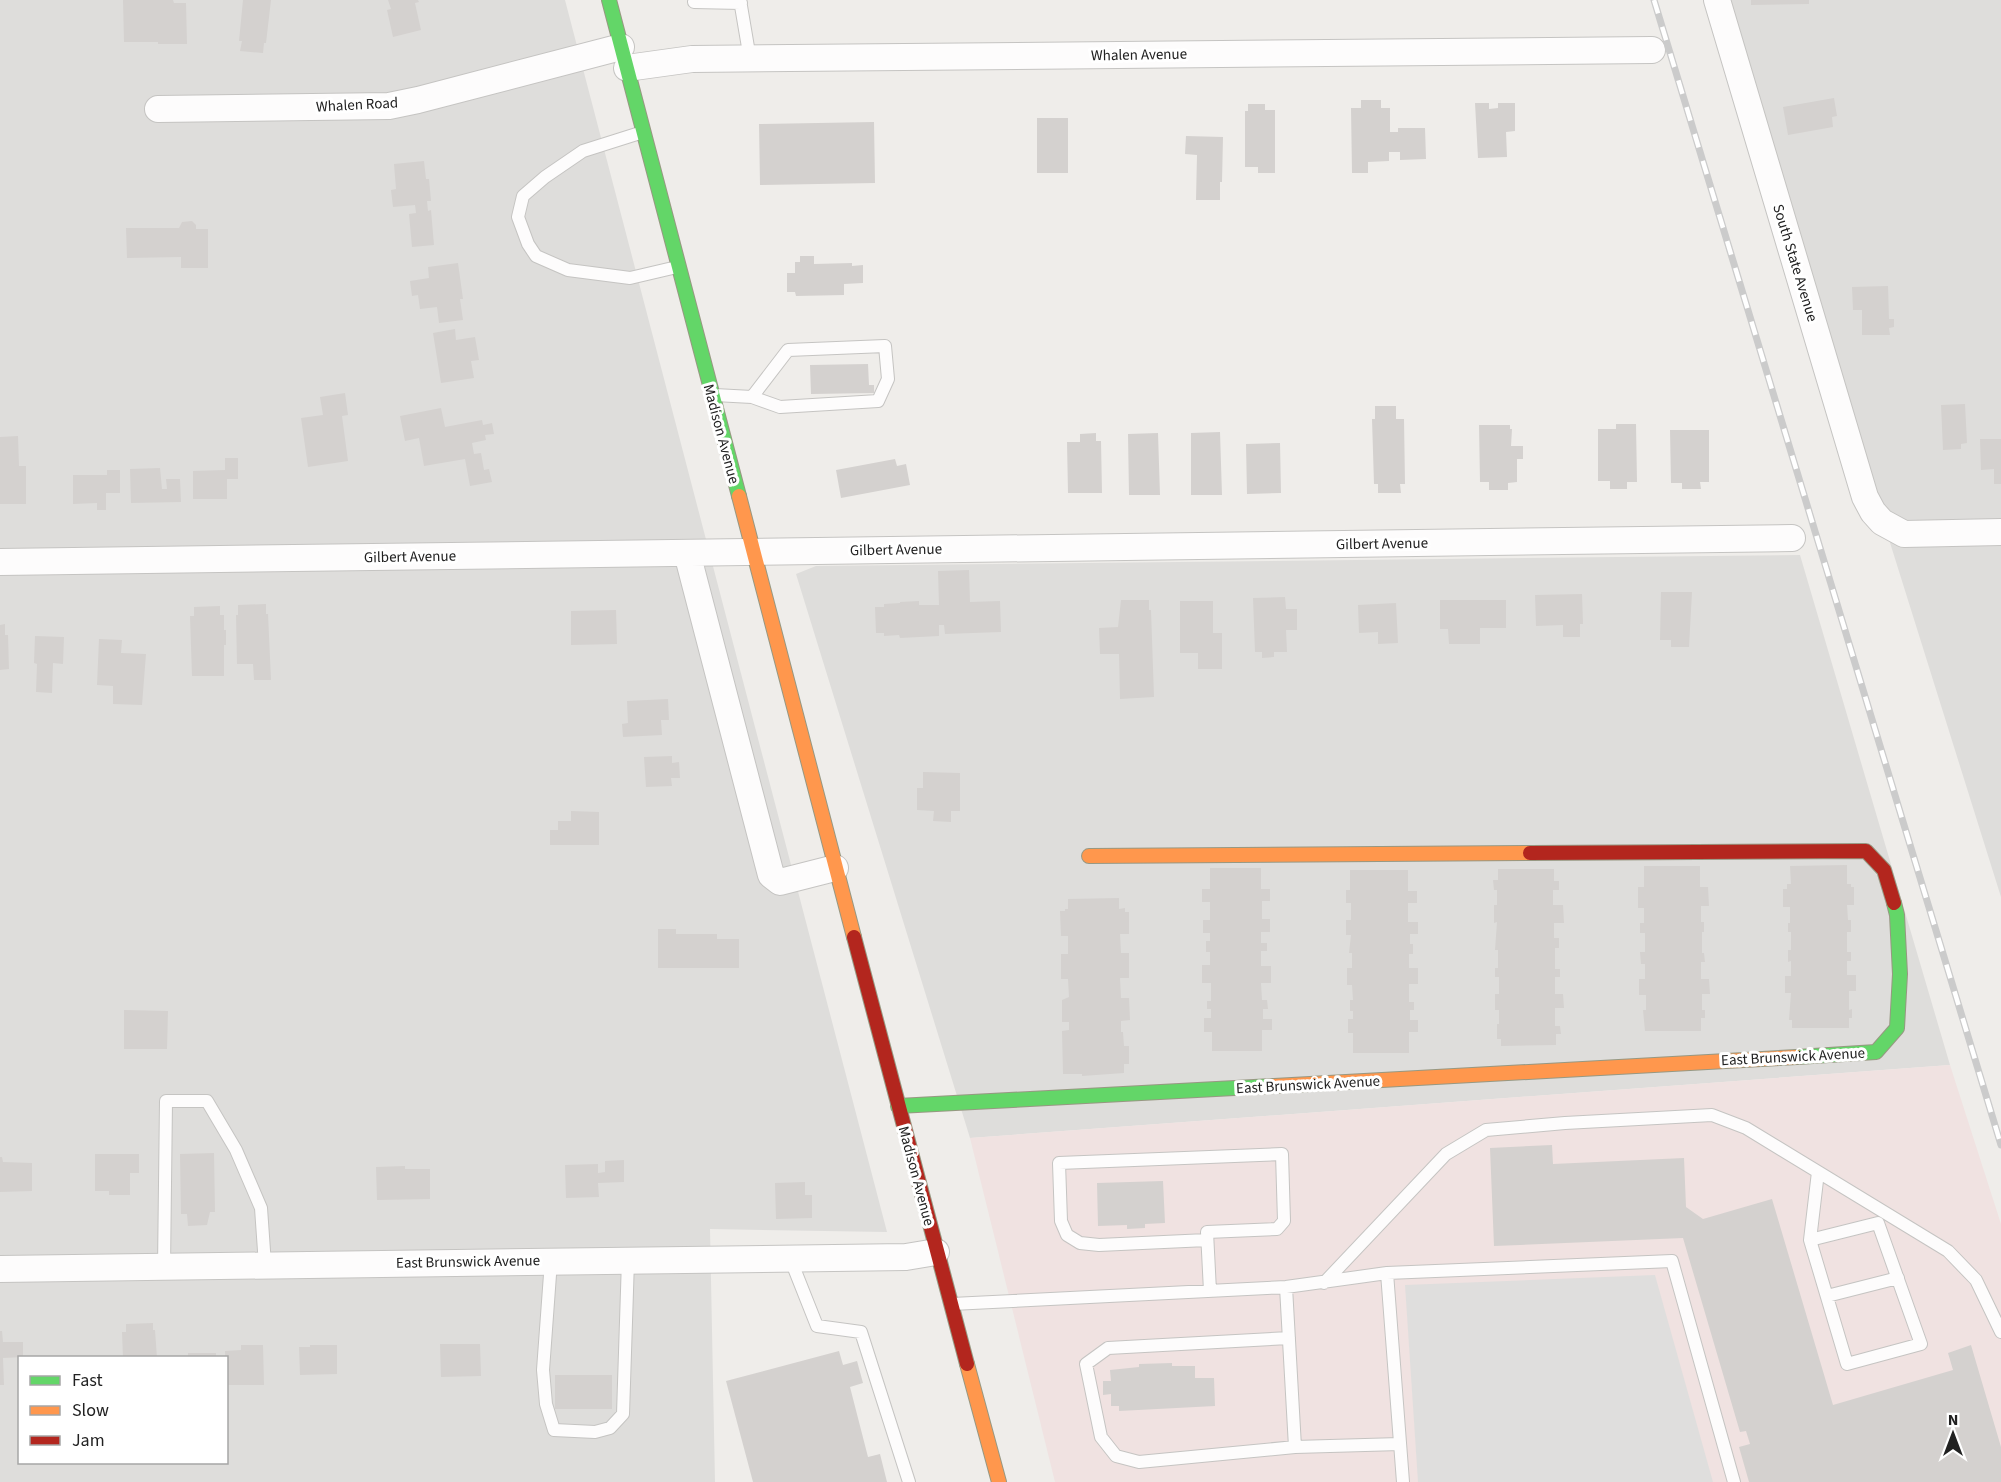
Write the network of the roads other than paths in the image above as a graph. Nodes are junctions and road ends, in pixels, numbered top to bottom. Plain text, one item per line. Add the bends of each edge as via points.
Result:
1 (609, 0) edge
2 (1717, 0) edge
3 (741, 1) edge
4 (694, 2) dead end
5 (1652, 50) dead end
6 (624, 57) junction
7 (750, 59) junction
8 (158, 109) dead end
9 (644, 132) junction
10 (678, 267) junction
11 (711, 395) junction
12 (752, 397) junction
13 (2001, 532) edge
14 (1792, 538) dead end
15 (752, 552) junction
16 (687, 553) junction
17 (0, 562) edge
18 (1089, 856) dead end
19 (835, 868) junction
20 (898, 1106) junction
21 (1818, 1172) junction
22 (1875, 1207) junction
23 (1878, 1223) junction
24 (1207, 1240) junction
25 (1810, 1240) junction
26 (936, 1252) junction
27 (790, 1258) junction
28 (628, 1260) junction
29 (551, 1261) junction
30 (265, 1265) junction
31 (164, 1266) junction
32 (0, 1269) edge
33 (1387, 1273) junction
34 (1898, 1278) junction
35 (1324, 1283) junction
36 (1286, 1287) junction
37 (1210, 1291) junction
38 (1827, 1296) junction
39 (950, 1304) junction
40 (2001, 1332) edge
41 (1289, 1338) junction
42 (1400, 1444) junction
43 (1296, 1447) junction
44 (909, 1482) edge
45 (999, 1482) edge
46 (1403, 1482) edge
47 (1734, 1482) edge

1 - 6 street, Madison Avenue
2 - 13 street, South State Avenue via 1865,497 1873,512 1904,534
3 - 4 lane
3 - 7 lane
5 - 7 street, Whalen Avenue
6 - 7 street, Whalen Avenue
6 - 8 street, Whalen Road via 389,106
6 - 9 street, Madison Avenue
9 - 10 street, Madison Avenue
9 - 10 lane via 583,151 523,196 518,216 536,256 568,270 630,278
10 - 11 street, Madison Avenue
11 - 12 lane
11 - 15 street, Madison Avenue
12 - 12 lane via 780,407 878,400 888,379 885,346 788,350
14 - 15 street, Gilbert Avenue
15 - 16 street, Gilbert Avenue
15 - 19 street, Madison Avenue
16 - 17 street, Gilbert Avenue
16 - 19 street via 771,875 780,882
18 - 20 street, East Brunswick Avenue via 1866,852 1884,870 1897,915 1897,1028 1875,1052
19 - 20 street, Madison Avenue
20 - 26 street, Madison Avenue
21 - 22 lane
21 - 25 lane
21 - 35 lane via 1746,1128 1712,1115 1486,1130 1446,1154
22 - 23 lane
22 - 40 lane via 1948,1251 1976,1280
23 - 25 lane
23 - 34 lane
24 - 24 lane via 1207,1232 1278,1229 1284,1221 1285,1207 1282,1154 1059,1163 1061,1221 1067,1235 1080,1243
24 - 37 lane
25 - 38 lane
26 - 27 street, East Brunswick Avenue via 906,1257
26 - 39 street, Madison Avenue
27 - 28 street, East Brunswick Avenue
27 - 44 lane via 817,1326 861,1332
28 - 29 street, East Brunswick Avenue
28 - 29 lane via 623,1414 610,1428 595,1432 554,1430 546,1404 543,1370
29 - 30 street, East Brunswick Avenue
30 - 31 street, East Brunswick Avenue
30 - 31 lane via 261,1208 236,1150 207,1101 166,1101
31 - 32 street, East Brunswick Avenue
33 - 35 lane
33 - 42 lane
33 - 47 lane via 1672,1261
34 - 38 lane
34 - 38 lane via 1921,1344 1846,1364
35 - 36 lane
36 - 37 lane
36 - 41 lane
37 - 39 lane
39 - 45 street, Madison Avenue
41 - 43 lane
41 - 43 lane via 1108,1348 1086,1364 1101,1437 1116,1456 1139,1462
42 - 43 lane
42 - 46 lane

